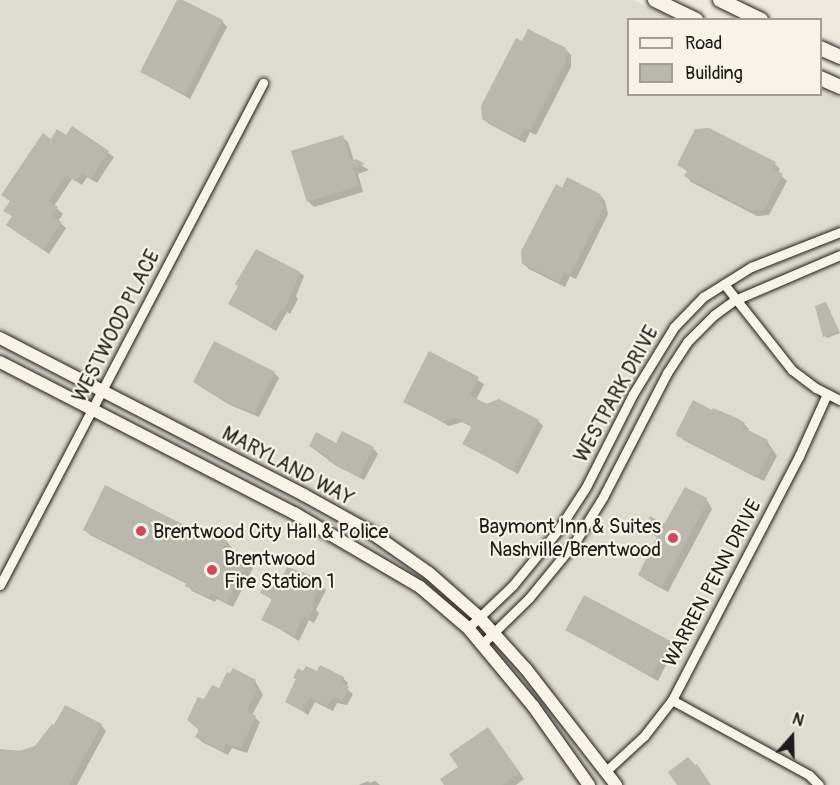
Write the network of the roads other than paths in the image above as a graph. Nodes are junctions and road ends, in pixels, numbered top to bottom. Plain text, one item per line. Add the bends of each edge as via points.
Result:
1 (655, 0) edge
2 (720, 0) edge
3 (692, 18) edge
4 (757, 18) edge
5 (822, 49) edge
6 (840, 57) edge
7 (822, 79) edge
8 (263, 83) dead end
9 (840, 87) edge
10 (840, 232) edge
11 (840, 255) edge
12 (724, 284) junction
13 (735, 300) junction
14 (0, 338) edge
15 (0, 362) edge
16 (644, 374) junction
17 (662, 383) junction
18 (102, 392) junction
19 (827, 394) junction
20 (840, 400) edge
21 (93, 410) junction
22 (271, 478) junction
23 (245, 489) junction
24 (0, 585) edge
25 (479, 617) junction
26 (468, 627) junction
27 (492, 634) junction
28 (481, 645) junction
29 (672, 700) junction
30 (606, 771) junction
31 (589, 785) edge
32 (616, 785) edge
33 (819, 785) edge

1 - 3 main road
2 - 4 main road
5 - 6 main road
7 - 9 main road
8 - 18 street, WESTWOOD PLACE
10 - 12 street, WESTPARK DRIVE via 751,267
11 - 13 street, WESTPARK DRIVE
12 - 13 street
12 - 16 street, WESTPARK DRIVE via 704,297 674,327
13 - 17 street, WESTPARK DRIVE via 687,342
13 - 19 street via 792,370
14 - 18 main road, MARYLAND WAY
15 - 21 main road, MARYLAND WAY
16 - 17 street
16 - 25 street, WESTPARK DRIVE via 586,487 558,530 513,585
17 - 27 street, WESTPARK DRIVE via 575,542 529,598
18 - 21 street, WESTWOOD PLACE
18 - 22 main road, MARYLAND WAY
19 - 20 street
19 - 29 street, WARREN PENN DRIVE via 799,456
21 - 23 main road, MARYLAND WAY
21 - 24 street, WESTWOOD PLACE
22 - 23 main road
22 - 25 main road, MARYLAND WAY via 369,531 429,573
23 - 26 main road, MARYLAND WAY via 350,544 410,581
25 - 26 street, WESTPARK DRIVE
25 - 27 main road, MARYLAND WAY
26 - 28 main road, MARYLAND WAY
27 - 28 street, WESTPARK DRIVE
27 - 30 main road, MARYLAND WAY via 539,685
28 - 31 main road, MARYLAND WAY via 532,706
29 - 30 street, WARREN PENN DRIVE via 644,736
29 - 33 street via 809,775
30 - 31 main road
30 - 32 main road, MARYLAND WAY

